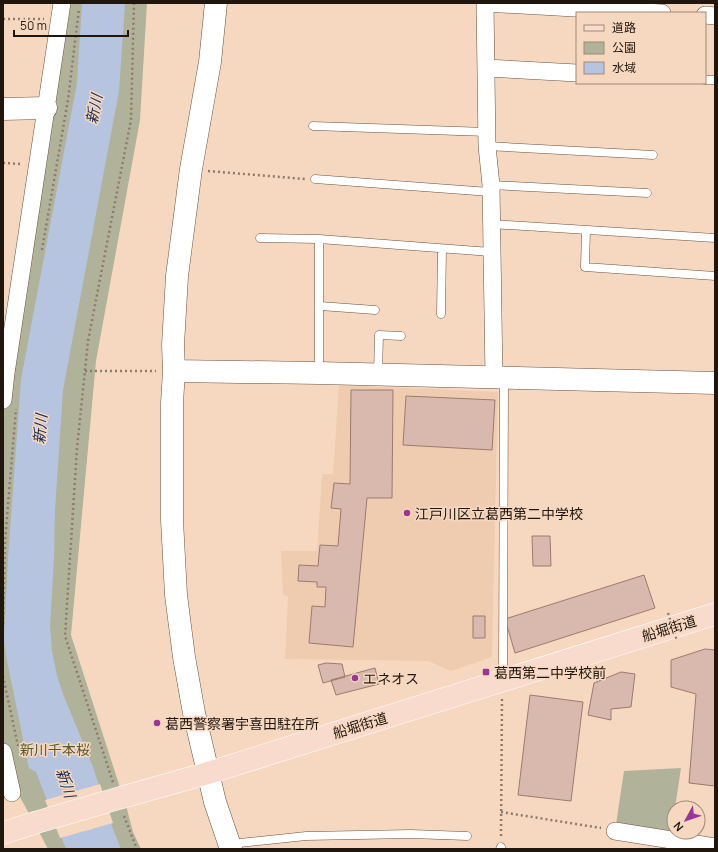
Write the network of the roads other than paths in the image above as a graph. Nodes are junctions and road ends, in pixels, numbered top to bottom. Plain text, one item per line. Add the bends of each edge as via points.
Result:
1 (216, 3) edge
2 (485, 3) edge
3 (61, 11) edge
4 (644, 12) edge
5 (486, 68) junction
6 (576, 73) edge
7 (46, 108) junction
8 (3, 109) edge
9 (313, 126) dead end
10 (487, 139) junction
11 (653, 155) dead end
12 (316, 179) road end
13 (490, 188) junction
14 (648, 193) dead end
15 (491, 224) junction
16 (586, 230) junction
17 (260, 238) dead end
18 (715, 238) edge
19 (319, 239) junction
20 (442, 249) junction
21 (491, 252) junction
22 (715, 276) edge
23 (320, 306) junction
24 (375, 310) dead end
25 (441, 314) dead end
26 (401, 336) dead end
27 (174, 371) junction
28 (320, 373) junction
29 (378, 375) junction
30 (499, 378) junction
31 (715, 383) edge
32 (10, 401) edge
33 (715, 614) edge
34 (502, 680) junction
35 (11, 749) edge
36 (208, 773) junction
37 (12, 793) dead end
38 (615, 831) road end
39 (3, 833) edge
40 (467, 836) dead end
41 (669, 845) edge
42 (230, 846) edge
43 (715, 847) edge

1 - 27 street via 210,62 191,169 177,276
2 - 4 street
2 - 5 street
3 - 7 street
5 - 6 street
5 - 10 street
7 - 8 street
7 - 32 street via 6,373
9 - 10 lane
10 - 11 lane
10 - 13 street
12 - 13 lane
13 - 14 lane
13 - 15 street
15 - 16 lane
15 - 21 street
16 - 18 lane
16 - 22 lane via 585,267
17 - 19 lane
19 - 20 lane
19 - 23 lane
20 - 21 lane
20 - 25 lane
21 - 30 street
23 - 24 lane
23 - 28 lane
26 - 29 lane via 379,335
27 - 28 street
27 - 36 street via 172,520 176,595 194,713
28 - 29 street
29 - 30 street
30 - 31 street
30 - 34 lane
33 - 34 main road, 船堀街道
34 - 36 main road, 船堀街道
35 - 37 street
36 - 39 main road, 船堀街道, bridge
36 - 42 street
38 - 41 street
40 - 42 lane via 306,836
41 - 43 street

